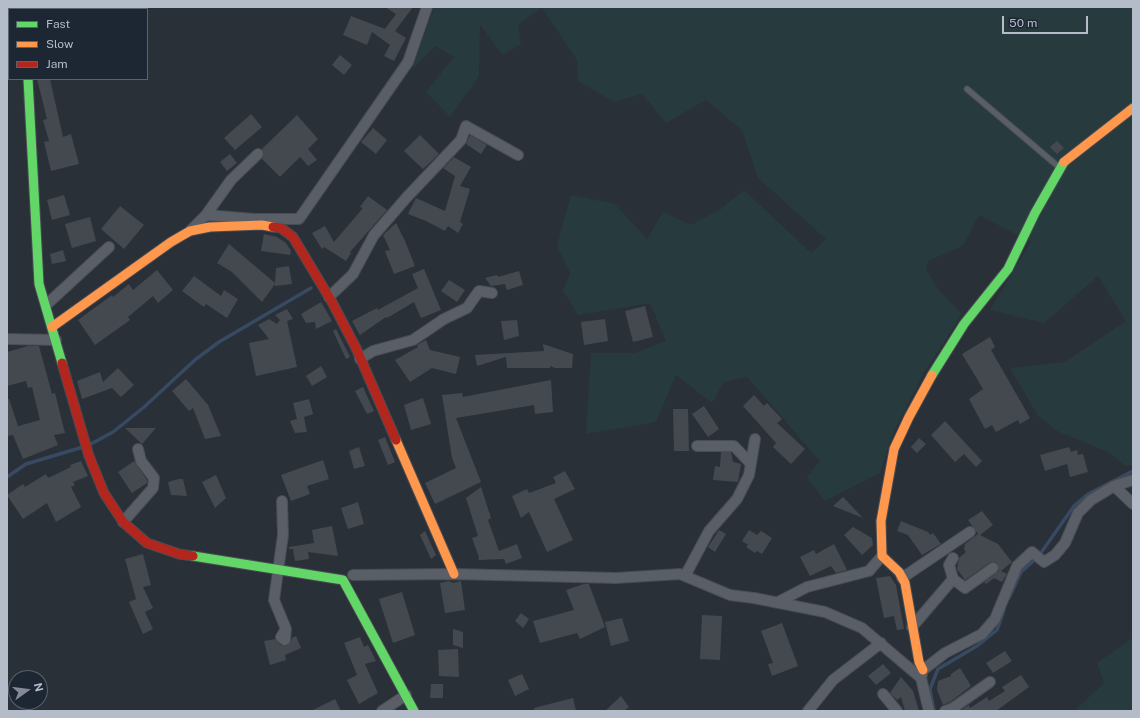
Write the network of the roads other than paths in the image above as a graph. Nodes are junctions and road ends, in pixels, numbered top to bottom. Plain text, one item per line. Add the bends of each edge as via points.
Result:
1 (428, 7) edge
2 (28, 80) edge
3 (967, 89) dead end
4 (1133, 108) edge
5 (258, 154) dead end
6 (518, 155) dead end
7 (1060, 169) junction
8 (206, 215) junction
9 (190, 230) junction
10 (109, 247) dead end
11 (492, 293) dead end
12 (329, 298) junction
13 (46, 305) junction
14 (52, 327) junction
15 (7, 339) edge
16 (56, 340) junction
17 (360, 359) junction
18 (755, 439) dead end
19 (697, 446) dead end
20 (138, 449) dead end
21 (751, 464) junction
22 (1133, 480) edge
23 (1114, 486) junction
24 (282, 500) dead end
25 (1133, 504) edge
26 (123, 522) junction
27 (970, 532) dead end
28 (882, 556) junction
29 (953, 558) dead end
30 (993, 568) dead end
31 (279, 569) junction
32 (454, 574) junction
33 (353, 575) dead end
34 (685, 576) junction
35 (902, 578) junction
36 (953, 579) junction
37 (778, 602) junction
38 (912, 627) junction
39 (286, 629) dead end
40 (881, 643) junction
41 (922, 674) junction
42 (990, 682) dead end
43 (883, 694) dead end
44 (406, 695) junction
45 (382, 711) edge
46 (414, 711) edge
47 (808, 711) edge
48 (897, 711) edge
49 (929, 711) edge
50 (945, 711) edge

1 - 8 street via 408,62 299,219
2 - 13 street via 39,284
3 - 7 lane
4 - 7 street via 1064,162
5 - 8 street via 231,180
6 - 12 street via 466,126 461,140 406,197 374,235 353,274
7 - 28 street via 1035,213 1008,270 964,324 943,356 894,449 881,521
8 - 9 street
9 - 12 street via 262,225 281,228 292,238
9 - 14 street
10 - 13 street
11 - 17 street via 479,291 467,308 444,319 413,340 373,352
12 - 17 street
13 - 14 street
14 - 16 street
15 - 16 street
16 - 26 street via 88,453 104,493
17 - 32 street
18 - 21 street
19 - 21 street via 734,446
20 - 26 street via 141,461 154,478 153,488
21 - 34 street via 749,475 737,498 709,531
22 - 23 street
23 - 25 street
23 - 41 street via 1091,500 1078,513 1065,543 1054,555 1044,562 1032,552 1016,566 995,619 982,634 945,653
24 - 31 street via 283,535
26 - 31 street via 147,543 179,554
27 - 35 street
28 - 35 street
28 - 37 street via 869,571 807,587
29 - 36 street via 949,565
30 - 36 street via 965,588
31 - 39 street via 274,600
31 - 44 street via 343,580
32 - 33 street
32 - 34 street via 616,578 680,574
34 - 37 street via 730,596
35 - 38 street
36 - 38 street
37 - 40 street via 825,612 862,628
38 - 41 street
40 - 41 street
40 - 47 street via 832,680
41 - 49 street
42 - 50 street
43 - 48 street
44 - 45 street
44 - 46 street

